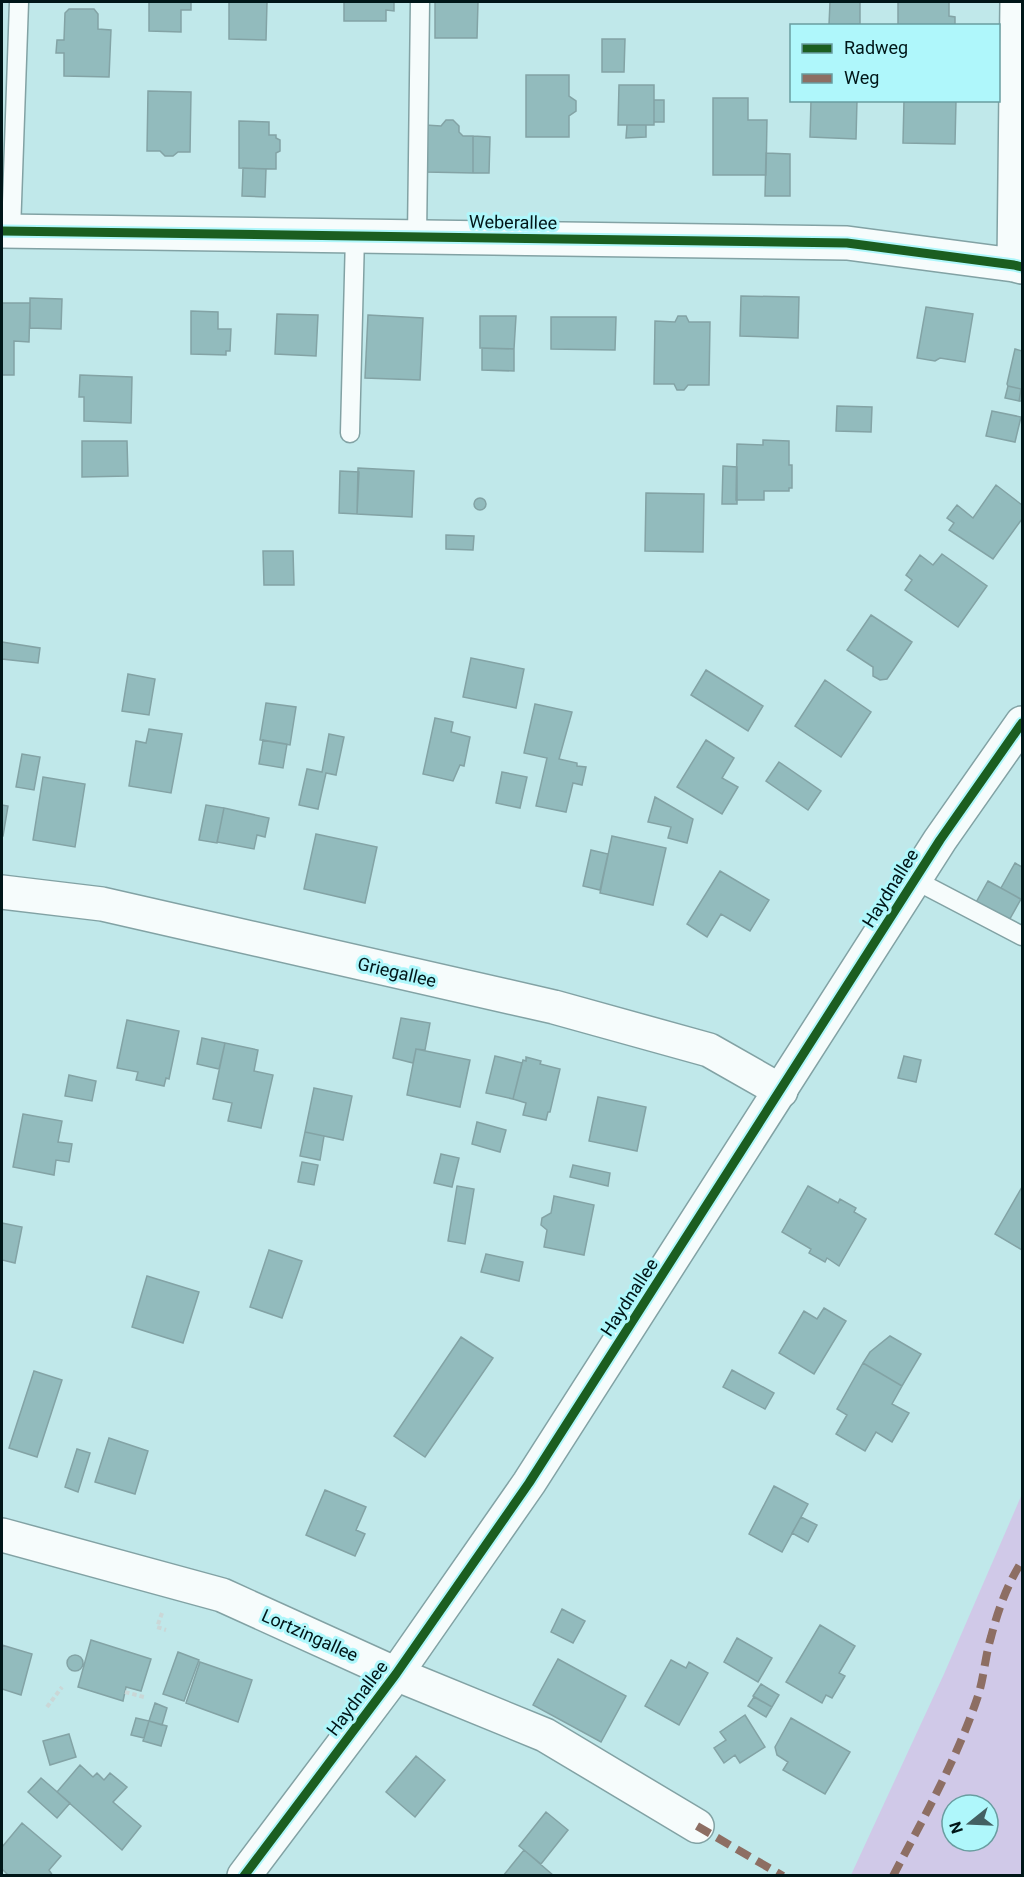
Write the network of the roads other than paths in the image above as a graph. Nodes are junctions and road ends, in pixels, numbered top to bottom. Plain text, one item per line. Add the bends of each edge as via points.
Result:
1 (19, 2) edge
2 (420, 2) edge
3 (1017, 2) edge
4 (6, 231) edge
5 (355, 236) junction
6 (417, 237) junction
7 (1018, 266) edge
8 (351, 433) dead end
9 (1023, 723) edge
10 (915, 880) junction
11 (2, 892) edge
12 (1023, 936) edge
13 (781, 1090) junction
14 (2, 1535) edge
15 (396, 1674) junction
16 (697, 1826) dead end
17 (244, 1875) edge

1 - 4 lane
2 - 6 lane
3 - 7 street
4 - 5 street, Weberallee
5 - 6 street, Weberallee
5 - 8 lane
6 - 7 street, Weberallee via 847,243
9 - 10 street, Haydnallee
10 - 12 lane
10 - 13 street, Haydnallee
11 - 13 street, Griegallee via 102,904 554,1007 709,1050
13 - 15 street, Haydnallee via 529,1483
14 - 15 street, Lortzingallee via 222,1595
15 - 16 street, Lortzingallee via 545,1735
15 - 17 street, Haydnallee

